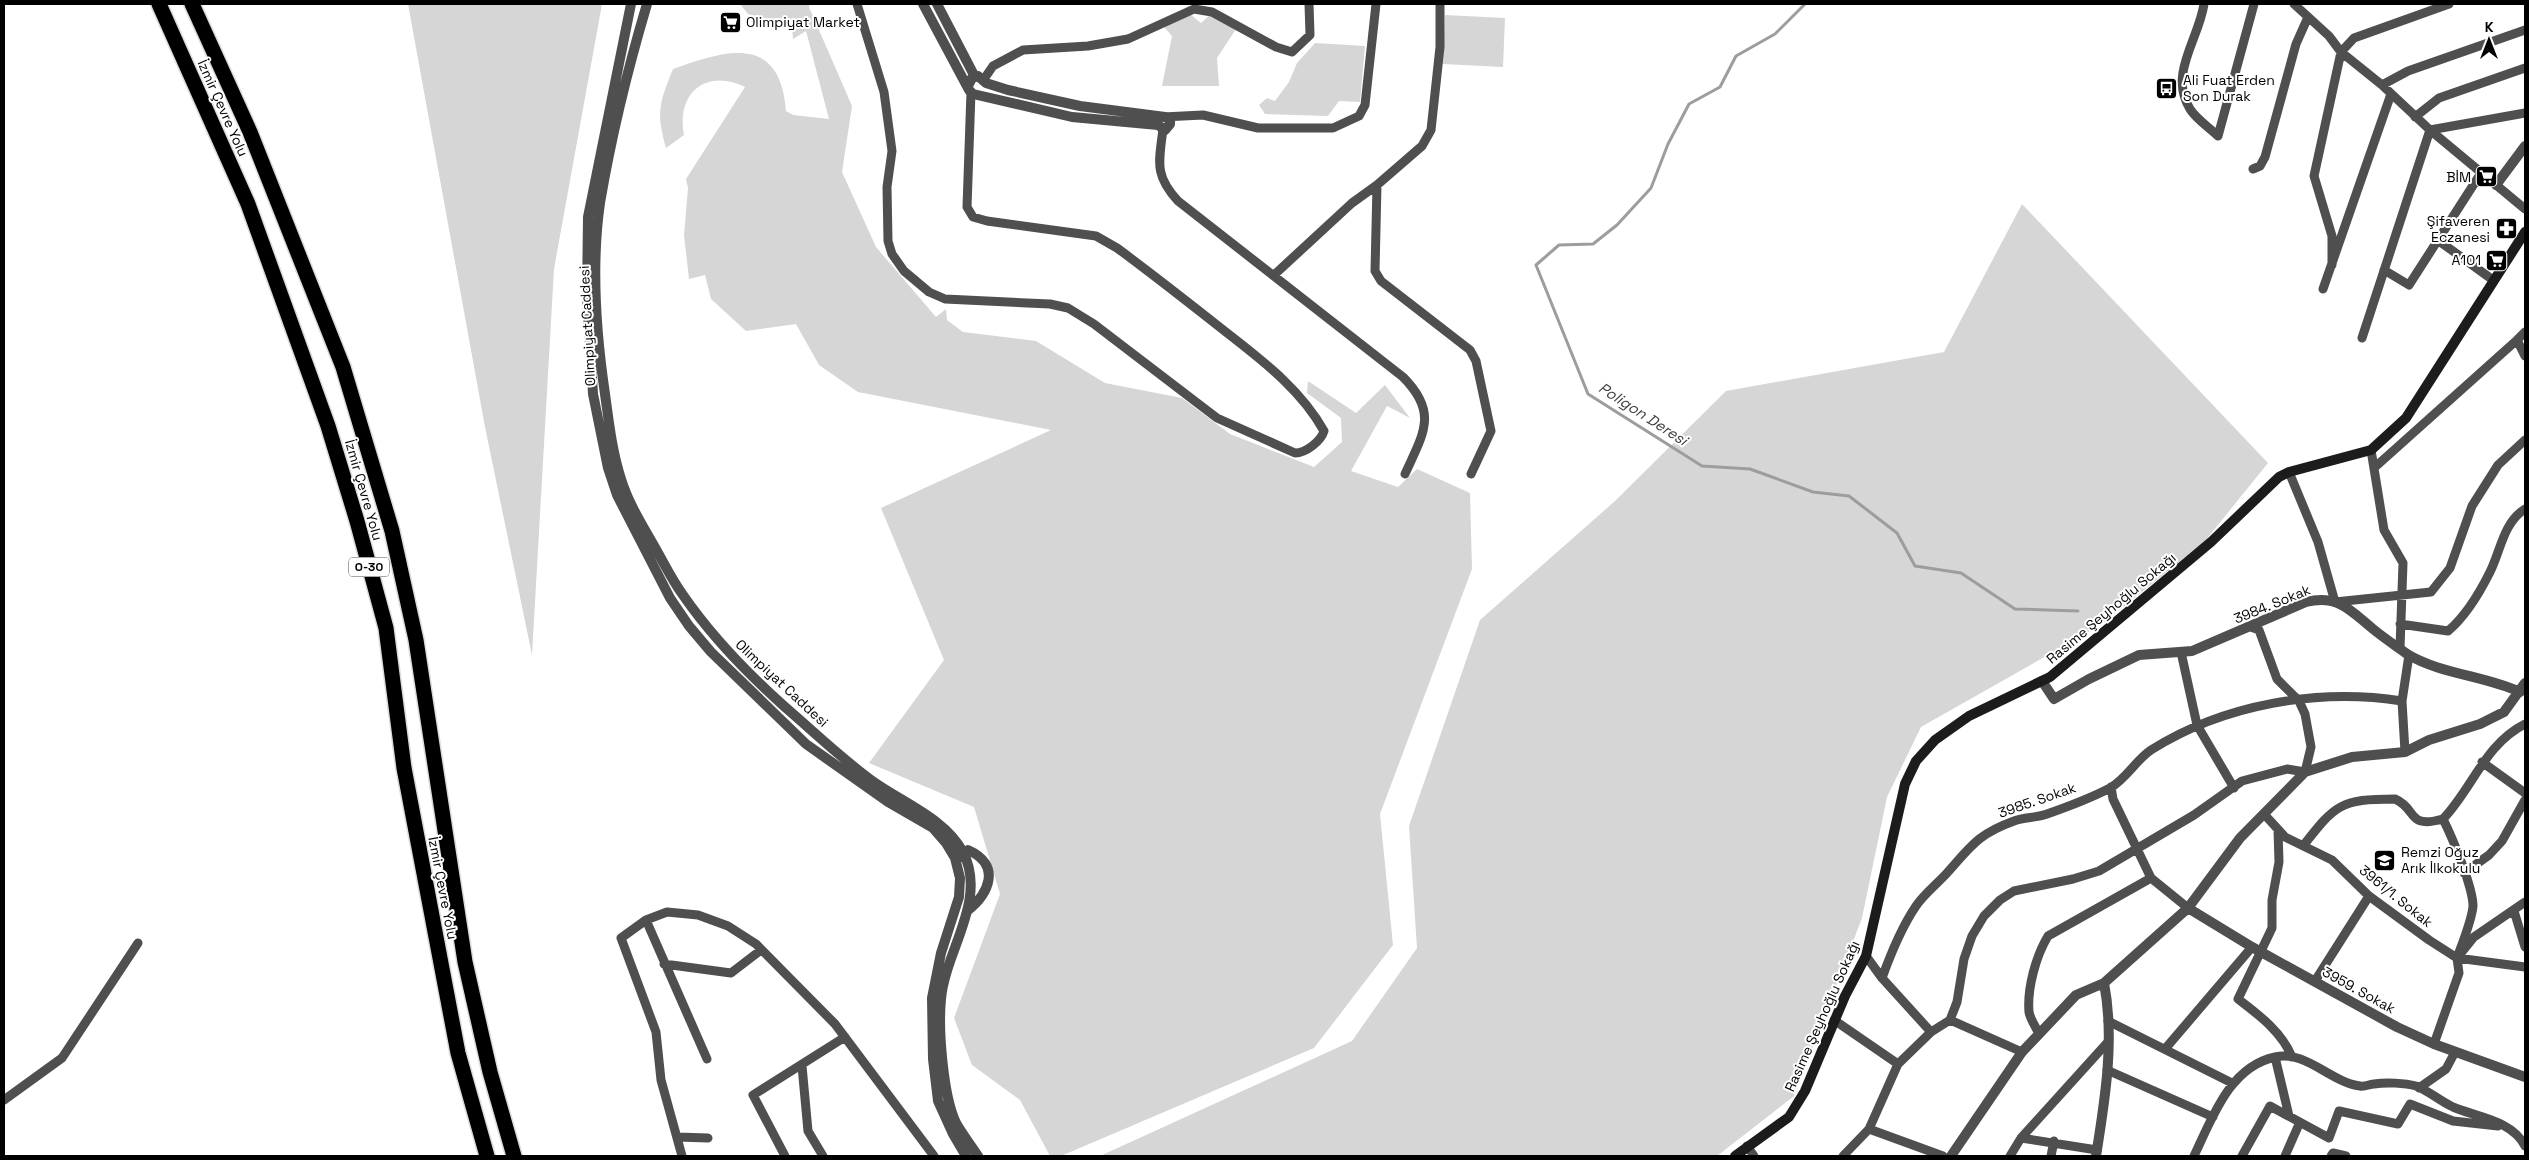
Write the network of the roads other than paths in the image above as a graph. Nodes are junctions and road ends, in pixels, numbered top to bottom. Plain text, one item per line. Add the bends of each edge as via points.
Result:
1 (159, 4) edge
2 (192, 4) edge
3 (631, 4) edge
4 (647, 4) edge
5 (857, 4) edge
6 (923, 4) edge
7 (936, 4) edge
8 (1310, 4) edge
9 (1376, 4) edge
10 (1440, 4) edge
11 (2204, 4) edge
12 (2254, 4) edge
13 (2294, 4) edge
14 (2449, 4) edge
15 (2308, 17) junction
16 (2525, 30) edge
17 (2341, 52) junction
18 (2525, 68) edge
19 (982, 80) junction
20 (2382, 85) junction
21 (973, 90) junction
22 (2392, 94) junction
23 (2525, 113) edge
24 (2415, 117) junction
25 (1161, 124) junction
26 (2430, 130) junction
27 (2525, 146) edge
28 (2253, 169) dead end
29 (2481, 173) junction
30 (1377, 185) junction
31 (2496, 185) junction
32 (2525, 209) edge
33 (2525, 232) edge
34 (2439, 241) junction
35 (2332, 265) junction
36 (2384, 270) junction
37 (1274, 275) junction
38 (2493, 280) junction
39 (2323, 289) dead end
40 (2525, 332) edge
41 (2362, 338) dead end
42 (2517, 340) junction
43 (2525, 356) edge
44 (2525, 440) edge
45 (2371, 450) junction
46 (2374, 468) junction
47 (2289, 472) junction
48 (1405, 474) dead end
49 (1471, 474) dead end
50 (2525, 509) edge
51 (2403, 594) junction
52 (2335, 602) junction
53 (2400, 624) junction
54 (2251, 626) junction
55 (2400, 648) junction
56 (2181, 652) junction
57 (2409, 655) junction
58 (2042, 681) junction
59 (2522, 687) edge
60 (2299, 700) junction
61 (2402, 701) junction
62 (2525, 724) edge
63 (2197, 725) junction
64 (2405, 752) junction
65 (2482, 762) junction
66 (2305, 772) junction
67 (2111, 787) junction
68 (2234, 788) junction
69 (2525, 793) edge
70 (2525, 800) edge
71 (2264, 814) junction
72 (2443, 819) junction
73 (2278, 830) junction
74 (2303, 846) junction
75 (2136, 849) junction
76 (964, 854) junction
77 (2464, 873) junction
78 (960, 878) junction
79 (2151, 878) junction
80 (2369, 896) junction
81 (2525, 902) edge
82 (2188, 908) junction
83 (966, 911) junction
84 (2514, 911) junction
85 (646, 920) junction
86 (138, 942) dead end
87 (2525, 947) edge
88 (2257, 949) junction
89 (761, 950) junction
90 (1866, 956) junction
91 (2457, 958) junction
92 (664, 964) junction
93 (2525, 967) edge
94 (1882, 978) junction
95 (2316, 981) junction
96 (2104, 982) junction
97 (1834, 1020) junction
98 (1950, 1020) junction
99 (2108, 1020) junction
100 (1931, 1032) junction
101 (2039, 1034) junction
102 (845, 1037) junction
103 (2107, 1043) junction
104 (2434, 1044) junction
105 (2165, 1049) junction
106 (2022, 1052) junction
107 (2455, 1052) junction
108 (2275, 1057) junction
109 (2292, 1057) junction
110 (707, 1059) dead end
111 (1898, 1064) junction
112 (802, 1066) junction
113 (2107, 1070) junction
114 (2525, 1077) edge
115 (2232, 1084) junction
116 (2419, 1088) junction
117 (4, 1100) edge
118 (2289, 1116) junction
119 (2213, 1117) junction
120 (2300, 1122) junction
121 (2508, 1128) junction
122 (1868, 1129) junction
123 (677, 1137) junction
124 (708, 1138) dead end
125 (2021, 1138) junction
126 (2329, 1138) junction
127 (2054, 1141) junction
128 (1747, 1146) junction
129 (2525, 1146) edge
130 (2096, 1153) edge
131 (2332, 1155) edge
132 (487, 1156) edge
133 (514, 1156) edge
134 (682, 1156) edge
135 (785, 1156) edge
136 (823, 1156) edge
137 (934, 1156) edge
138 (966, 1156) edge
139 (978, 1156) edge
140 (1734, 1156) edge
141 (1754, 1156) edge
142 (1843, 1156) edge
143 (1943, 1156) edge
144 (1951, 1156) edge
145 (2010, 1156) edge
146 (2051, 1156) edge
147 (2194, 1156) edge
148 (2242, 1156) edge
149 (2284, 1156) edge
150 (2346, 1156) edge

1 - 132 highway, İzmir Çevre Yolu / O-30 via 248,204 328,426 357,521 386,628 404,768 458,1053
2 - 133 highway, İzmir Çevre Yolu / O-30 via 250,132 343,367 392,531 416,640 465,962 490,1072
3 - 78 street, Olimpiyat Caddesi via 588,217 587,296 593,394 606,460 617,495 670,598 711,652 806,744 888,802 933,828 955,858
4 - 76 street, Olimpiyat Caddesi via 600,205 596,248 602,376 612,446 621,480 635,513 681,594 744,671 869,779 940,825
5 - 21 street via 884,92 892,156 887,187 888,241 892,254 904,271 928,292 945,299 1050,304 1068,308 1094,324 1217,418 1295,453 1304,452 1315,443 1324,431 1294,390 1261,359 1117,248 1096,236 973,217 967,207
6 - 21 street
7 - 19 street
8 - 19 street via 1310,35 1292,52 1276,47 1212,12 1194,9 1128,39 1088,46 1023,50 993,66
9 - 25 street via 1365,105 1359,116 1333,128 1258,128 1203,115
10 - 30 street via 1440,47 1431,130 1422,146
11 - 12 street via 2184,64 2181,88 2190,110 2218,136
13 - 15 street
14 - 17 street via 2354,38
15 - 17 street
15 - 28 street via 2296,44 2265,157 2260,166
16 - 20 street via 2408,71
17 - 20 street
17 - 35 street via 2314,176 2332,236
18 - 24 street via 2439,98
19 - 21 street
19 - 21 street via 985,91
19 - 25 street
20 - 22 street
21 - 25 street via 1072,117
22 - 24 street
22 - 35 street
23 - 26 street
24 - 26 street
25 - 37 street via 1158,166 1167,189
26 - 29 street
26 - 36 street
27 - 31 street
29 - 31 street
29 - 34 street
30 - 37 street via 1339,214
30 - 49 street via 1375,271 1381,281 1470,350 1476,361 1491,431
31 - 32 street
33 - 38 main road, Rasime Şeyhoğlu Sokağı
34 - 36 street via 2409,285
34 - 38 street
35 - 39 street
36 - 41 street
37 - 48 street via 1417,391 1424,407 1425,423
38 - 45 main road, Rasime Şeyhoğlu Sokağı via 2406,418
40 - 42 street
42 - 43 street
42 - 46 street
44 - 51 street via 2498,464 2472,506 2450,568 2431,592
45 - 46 street
45 - 47 main road, Rasime Şeyhoğlu Sokağı
46 - 51 street via 2384,530 2403,563
47 - 52 street via 2318,542
47 - 58 main road, Rasime Şeyhoğlu Sokağı via 2279,477 2211,542 2084,650
50 - 53 street via 2515,516 2491,570 2461,620 2448,632
51 - 52 street
51 - 53 street
52 - 54 street, 3984. Sokak via 2320,599 2306,602
52 - 55 street, 3984. Sokak via 2354,611 2372,629
53 - 55 street
54 - 56 street, 3984. Sokak via 2192,651
54 - 60 street via 2259,630 2277,679
55 - 57 street, 3984. Sokak
56 - 58 street, 3984. Sokak via 2139,655 2054,699
56 - 63 street
57 - 59 street, 3984. Sokak via 2458,674
57 - 61 street
58 - 90 main road, Rasime Şeyhoğlu Sokağı via 1969,716 1935,740 1916,761 1906,784
59 - 64 street via 2504,712
60 - 61 street, 3985. Sokak via 2367,696
60 - 63 street, 3985. Sokak via 2237,712
60 - 66 street via 2311,746
61 - 64 street
62 - 65 street via 2515,729
63 - 67 street, 3985. Sokak via 2150,751
63 - 68 street
64 - 66 street via 2352,757
65 - 69 street
65 - 72 street via 2454,808
66 - 68 street via 2287,769 2242,781
66 - 71 street
67 - 75 street via 2113,799
67 - 94 street, 3985. Sokak via 2046,815 2015,820 1987,832 1969,845 1917,905 1900,934
68 - 75 street
70 - 77 street via 2502,841
71 - 73 street, 3961/1. Sokak
71 - 82 street via 2240,838
72 - 74 street via 2420,821 2395,799 2349,803 2336,808 2325,818
72 - 77 street
73 - 74 street, 3961/1. Sokak
73 - 88 street via 2279,862 2272,900 2272,928
74 - 80 street, 3961/1. Sokak via 2332,860
75 - 79 street
75 - 98 street via 2099,871 2014,891 2000,900 1984,916 1972,936
76 - 78 street via 959,864
76 - 83 street, Olimpiyat Caddesi via 971,886
76 - 83 street via 968,850 981,857 989,875 985,894
77 - 91 street via 2473,906
78 - 138 street, Olimpiyat Caddesi via 959,897 932,998 932,1050 938,1101
79 - 82 street
79 - 101 street via 2048,936 2039,951 2031,989 2029,1014
80 - 91 street, 3961/1. Sokak
80 - 95 street
81 - 84 street
82 - 88 street, 3959. Sokak
82 - 96 street
83 - 139 street, Olimpiyat Caddesi via 941,997 942,1029 945,1084 955,1121
84 - 87 street
84 - 91 street via 2474,937
85 - 89 street via 667,912 698,915 728,926
85 - 92 street
85 - 123 street via 621,938 656,1032 661,1080
86 - 117 street via 62,1058
88 - 95 street, 3959. Sokak
88 - 105 street
88 - 109 street via 2238,999 2287,1043
89 - 92 street via 732,973
89 - 102 street
90 - 94 street
90 - 97 main road, Rasime Şeyhoğlu Sokağı
91 - 93 street, 3961/1. Sokak
91 - 104 street via 2459,973
92 - 110 street
94 - 100 street
95 - 104 street, 3959. Sokak
96 - 99 street
96 - 101 street via 2076,995
97 - 111 street
97 - 128 main road, Rasime Şeyhoğlu Sokağı via 1805,1091 1789,1118
98 - 100 street
98 - 106 street
99 - 103 street
99 - 105 street
100 - 111 street
101 - 106 street
102 - 112 street
102 - 137 street
103 - 113 street
103 - 125 street
104 - 107 street, 3959. Sokak
105 - 115 street
106 - 144 street
107 - 114 street, 3959. Sokak
107 - 116 street via 2446,1069
108 - 109 street
108 - 115 street via 2244,1071
108 - 118 street
109 - 116 street via 2306,1061 2336,1079 2361,1087 2391,1084
111 - 122 street
112 - 135 street via 753,1095
112 - 136 street via 808,1131
113 - 119 street
113 - 130 street
115 - 119 street
116 - 121 street via 2453,1107
118 - 120 street
118 - 148 street via 2270,1106
119 - 147 street
120 - 126 street
120 - 149 street
121 - 126 street via 2453,1122 2410,1104 2398,1124 2339,1111
121 - 129 street
122 - 142 street
122 - 143 street
123 - 124 street
123 - 134 street
125 - 127 street
125 - 145 street
126 - 131 street
127 - 130 street
127 - 146 street
128 - 140 main road, Rasime Şeyhoğlu Sokağı
128 - 141 street
131 - 150 street

